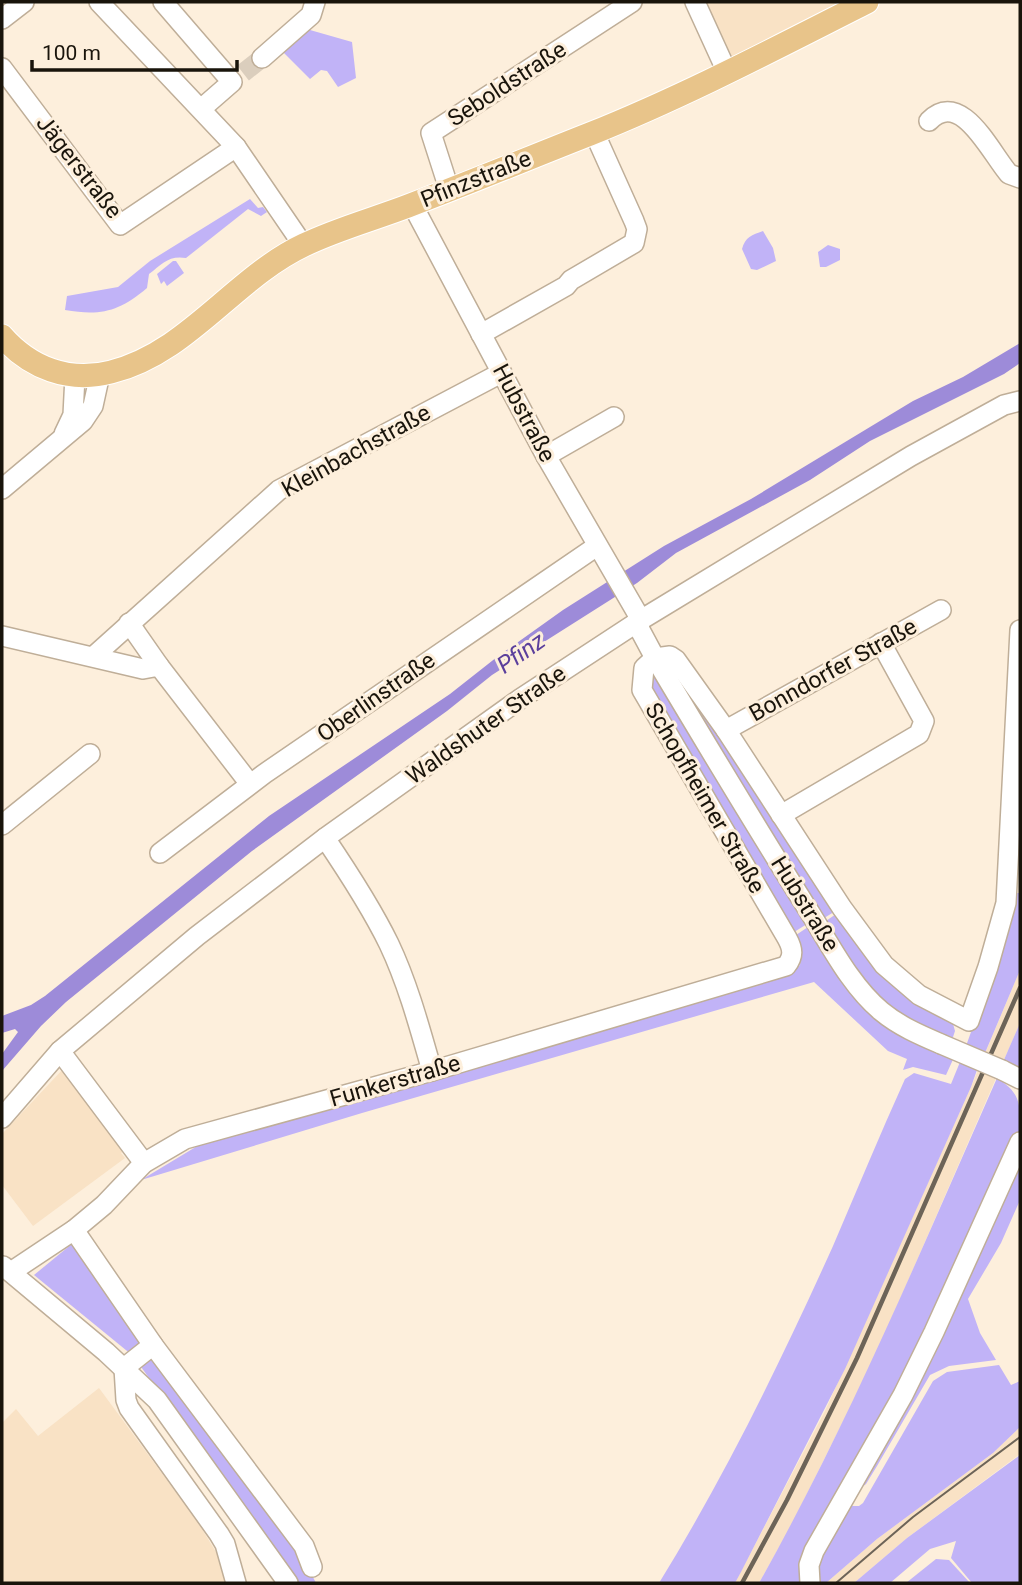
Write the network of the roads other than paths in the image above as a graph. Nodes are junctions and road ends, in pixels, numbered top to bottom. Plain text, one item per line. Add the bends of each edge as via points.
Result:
1 (24, 2) edge
2 (99, 2) edge
3 (163, 2) edge
4 (315, 2) edge
5 (632, 2) edge
6 (695, 2) edge
7 (867, 2) edge
8 (2, 19) edge
9 (261, 58) tunnel mouth
10 (2, 68) edge
11 (727, 72) junction
12 (201, 109) junction
13 (929, 121) dead end
14 (594, 132) junction
15 (236, 147) junction
16 (1020, 178) edge
17 (449, 189) junction
18 (412, 204) junction
19 (303, 245) junction
20 (481, 334) junction
21 (2, 336) edge
22 (501, 373) junction
23 (100, 374) junction
24 (75, 376) junction
25 (1020, 401) edge
26 (614, 417) dead end
27 (56, 443) junction
28 (547, 456) junction
29 (4, 483) edge
30 (597, 546) junction
31 (941, 610) dead end
32 (639, 621) junction
33 (129, 623) junction
34 (1020, 630) edge
35 (2, 636) edge
36 (881, 643) junction
37 (94, 656) junction
38 (655, 658) junction
39 (159, 666) junction
40 (726, 730) junction
41 (90, 754) dead end
42 (250, 783) junction
43 (781, 815) junction
44 (2, 825) edge
45 (325, 838) junction
46 (160, 853) dead end
47 (787, 938) joint
48 (60, 1051) junction
49 (432, 1072) junction
50 (1020, 1079) edge
51 (2, 1118) edge
52 (1020, 1142) edge
53 (144, 1163) junction
54 (74, 1230) junction
55 (6, 1269) edge
56 (153, 1345) junction
57 (124, 1368) junction
58 (312, 1567) dead end
59 (236, 1583) edge
60 (288, 1583) edge
61 (810, 1583) edge

1 - 8 street
2 - 12 street
3 - 12 street via 237,78
4 - 9 street via 311,15
5 - 17 street, Seboldstraße via 431,133
6 - 11 street
7 - 11 main road, Pfinzstraße
10 - 15 street, Jägerstraße via 120,225
11 - 14 main road, Pfinzstraße
12 - 15 street
13 - 16 street via 944,111 963,114 1009,174
14 - 17 main road, Pfinzstraße
14 - 20 street via 637,229 634,243
15 - 19 street
17 - 18 main road, Pfinzstraße
18 - 19 main road, Pfinzstraße
18 - 20 street, Hubstraße
19 - 23 main road, Pfinzstraße via 142,362
20 - 22 street, Hubstraße
21 - 24 main road via 19,353 54,373
22 - 28 street, Hubstraße
22 - 33 street, Kleinbachstraße via 279,490
23 - 24 main road, Pfinzstraße
23 - 27 street via 93,406 83,421
24 - 27 street via 73,415
25 - 32 street, Waldshuter Straße via 1004,405 911,456
26 - 28 street
27 - 29 street
28 - 30 street, Hubstraße
30 - 32 street, Hubstraße
30 - 42 street, Oberlinstraße
31 - 36 street, Bonndorfer Straße
32 - 38 street, Hubstraße
32 - 45 street, Waldshuter Straße
33 - 37 street, Kleinbachstraße
33 - 39 street
34 - 43 street, Hubstraße via 1006,903 969,1021 919,995 884,965
35 - 37 street
36 - 40 street, Bonndorfer Straße
36 - 43 street via 924,722 919,734
37 - 39 street via 143,668
38 - 40 street, Hubstraße via 676,660
38 - 47 street, Schopfheimer Straße via 644,668 642,690
38 - 50 street, Hubstraße, bridge via 851,976 880,1010 906,1028
39 - 42 street
40 - 43 street, Hubstraße
41 - 44 street
42 - 46 street, Oberlinstraße
45 - 48 street, Waldshuter Straße via 197,936
45 - 49 street via 389,945
47 - 49 street, Funkerstraße via 792,959 786,966
48 - 51 street, Waldshuter Straße
48 - 53 street
49 - 53 street, Funkerstraße via 185,1139
52 - 61 street via 913,1374 814,1551
53 - 54 street, Funkerstraße
54 - 55 street, Funkerstraße
54 - 56 street
55 - 57 street
56 - 57 street
56 - 58 street via 304,1546
57 - 59 street via 129,1408 219,1534
57 - 60 street via 163,1407

